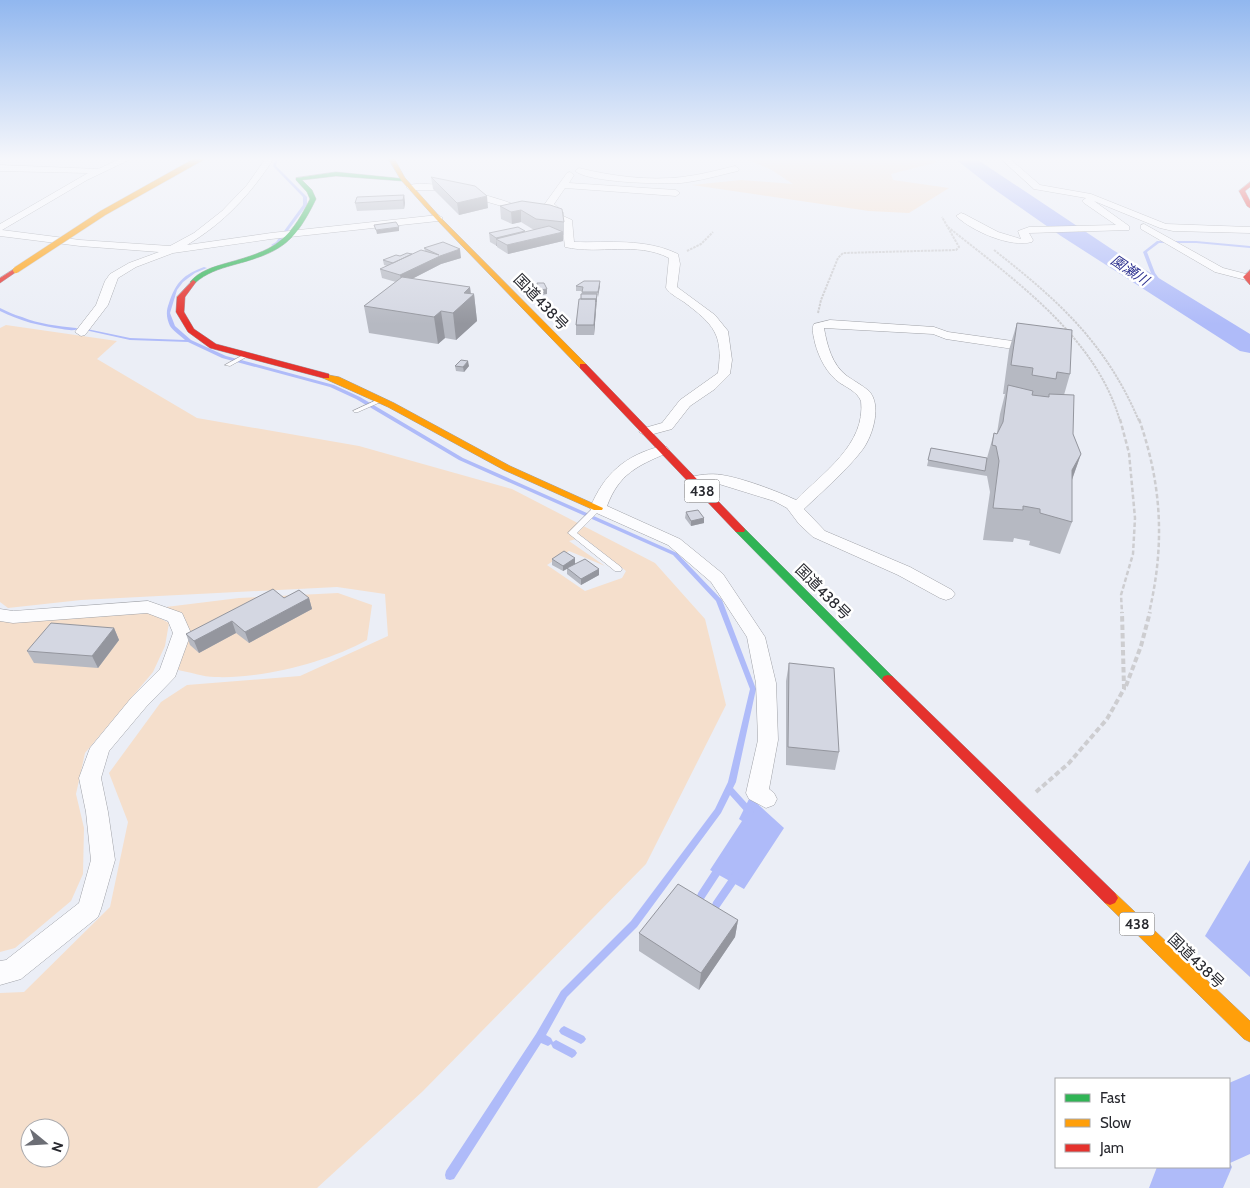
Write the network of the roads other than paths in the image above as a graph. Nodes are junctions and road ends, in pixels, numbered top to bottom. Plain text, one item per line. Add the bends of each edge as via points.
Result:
1 (24, 213) edge
2 (93, 213) edge
3 (102, 213) edge
4 (224, 213) edge
5 (305, 213) edge
6 (434, 213) edge
7 (535, 213) edge
8 (560, 213) edge
9 (1105, 213) edge
10 (1119, 213) edge
11 (1132, 213) edge
12 (558, 216) junction
13 (961, 216) dead end
14 (438, 218) junction
15 (0, 228) edge
16 (1250, 230) edge
17 (0, 233) edge
18 (294, 234) junction
19 (170, 250) junction
20 (5, 274) edge
21 (1249, 278) edge
22 (81, 332) dead end
23 (1044, 350) edge
24 (247, 355) junction
25 (228, 365) dead end
26 (381, 400) junction
27 (356, 411) dead end
28 (646, 432) junction
29 (662, 450) junction
30 (692, 481) junction
31 (796, 509) junction
32 (596, 510) junction
33 (618, 569) dead end
34 (946, 594) dead end
35 (0, 614) edge
36 (766, 799) dead end
37 (0, 973) edge
38 (1250, 1033) edge

1 - 15 street
2 - 20 main road
3 - 20 main road, bridge
4 - 19 street via 191,240
5 - 18 main road
6 - 14 main road, 国道438号 / 438
7 - 12 street
8 - 12 street
9 - 13 street via 1126,228 1023,231 1028,240 1025,242 1012,242
10 - 21 street via 1219,270
11 - 16 street via 1173,228
12 - 28 street via 567,220 569,244 639,247 672,254 675,261 671,288 711,317 722,331 726,360 724,374 685,403 667,426
14 - 18 street
14 - 28 main road, 国道438号 / 438
17 - 19 street via 80,244
18 - 19 street
18 - 24 main road via 285,243 254,258 198,276 181,297 180,312 191,330 213,346
19 - 22 street via 114,277 99,309
23 - 31 street via 946,336 934,331 830,324 818,326 830,365 836,374 867,397 870,404 863,436 857,447
24 - 25 lane
24 - 26 main road via 336,379
26 - 27 lane
26 - 32 main road via 507,468
28 - 29 main road, 国道438号 / 438
29 - 30 main road, 国道438号 / 438
29 - 32 street via 642,458 613,477
30 - 31 street via 720,479 779,498
30 - 38 main road, 国道438号 / 438 via 1020,812
31 - 34 street via 819,534 904,571
32 - 33 lane via 572,532
32 - 36 street via 674,542 717,578 756,637 766,683 768,740 756,793
35 - 37 street via 13,617 148,607 176,617 182,633 168,672 100,748 90,778 103,860 89,909 12,971

